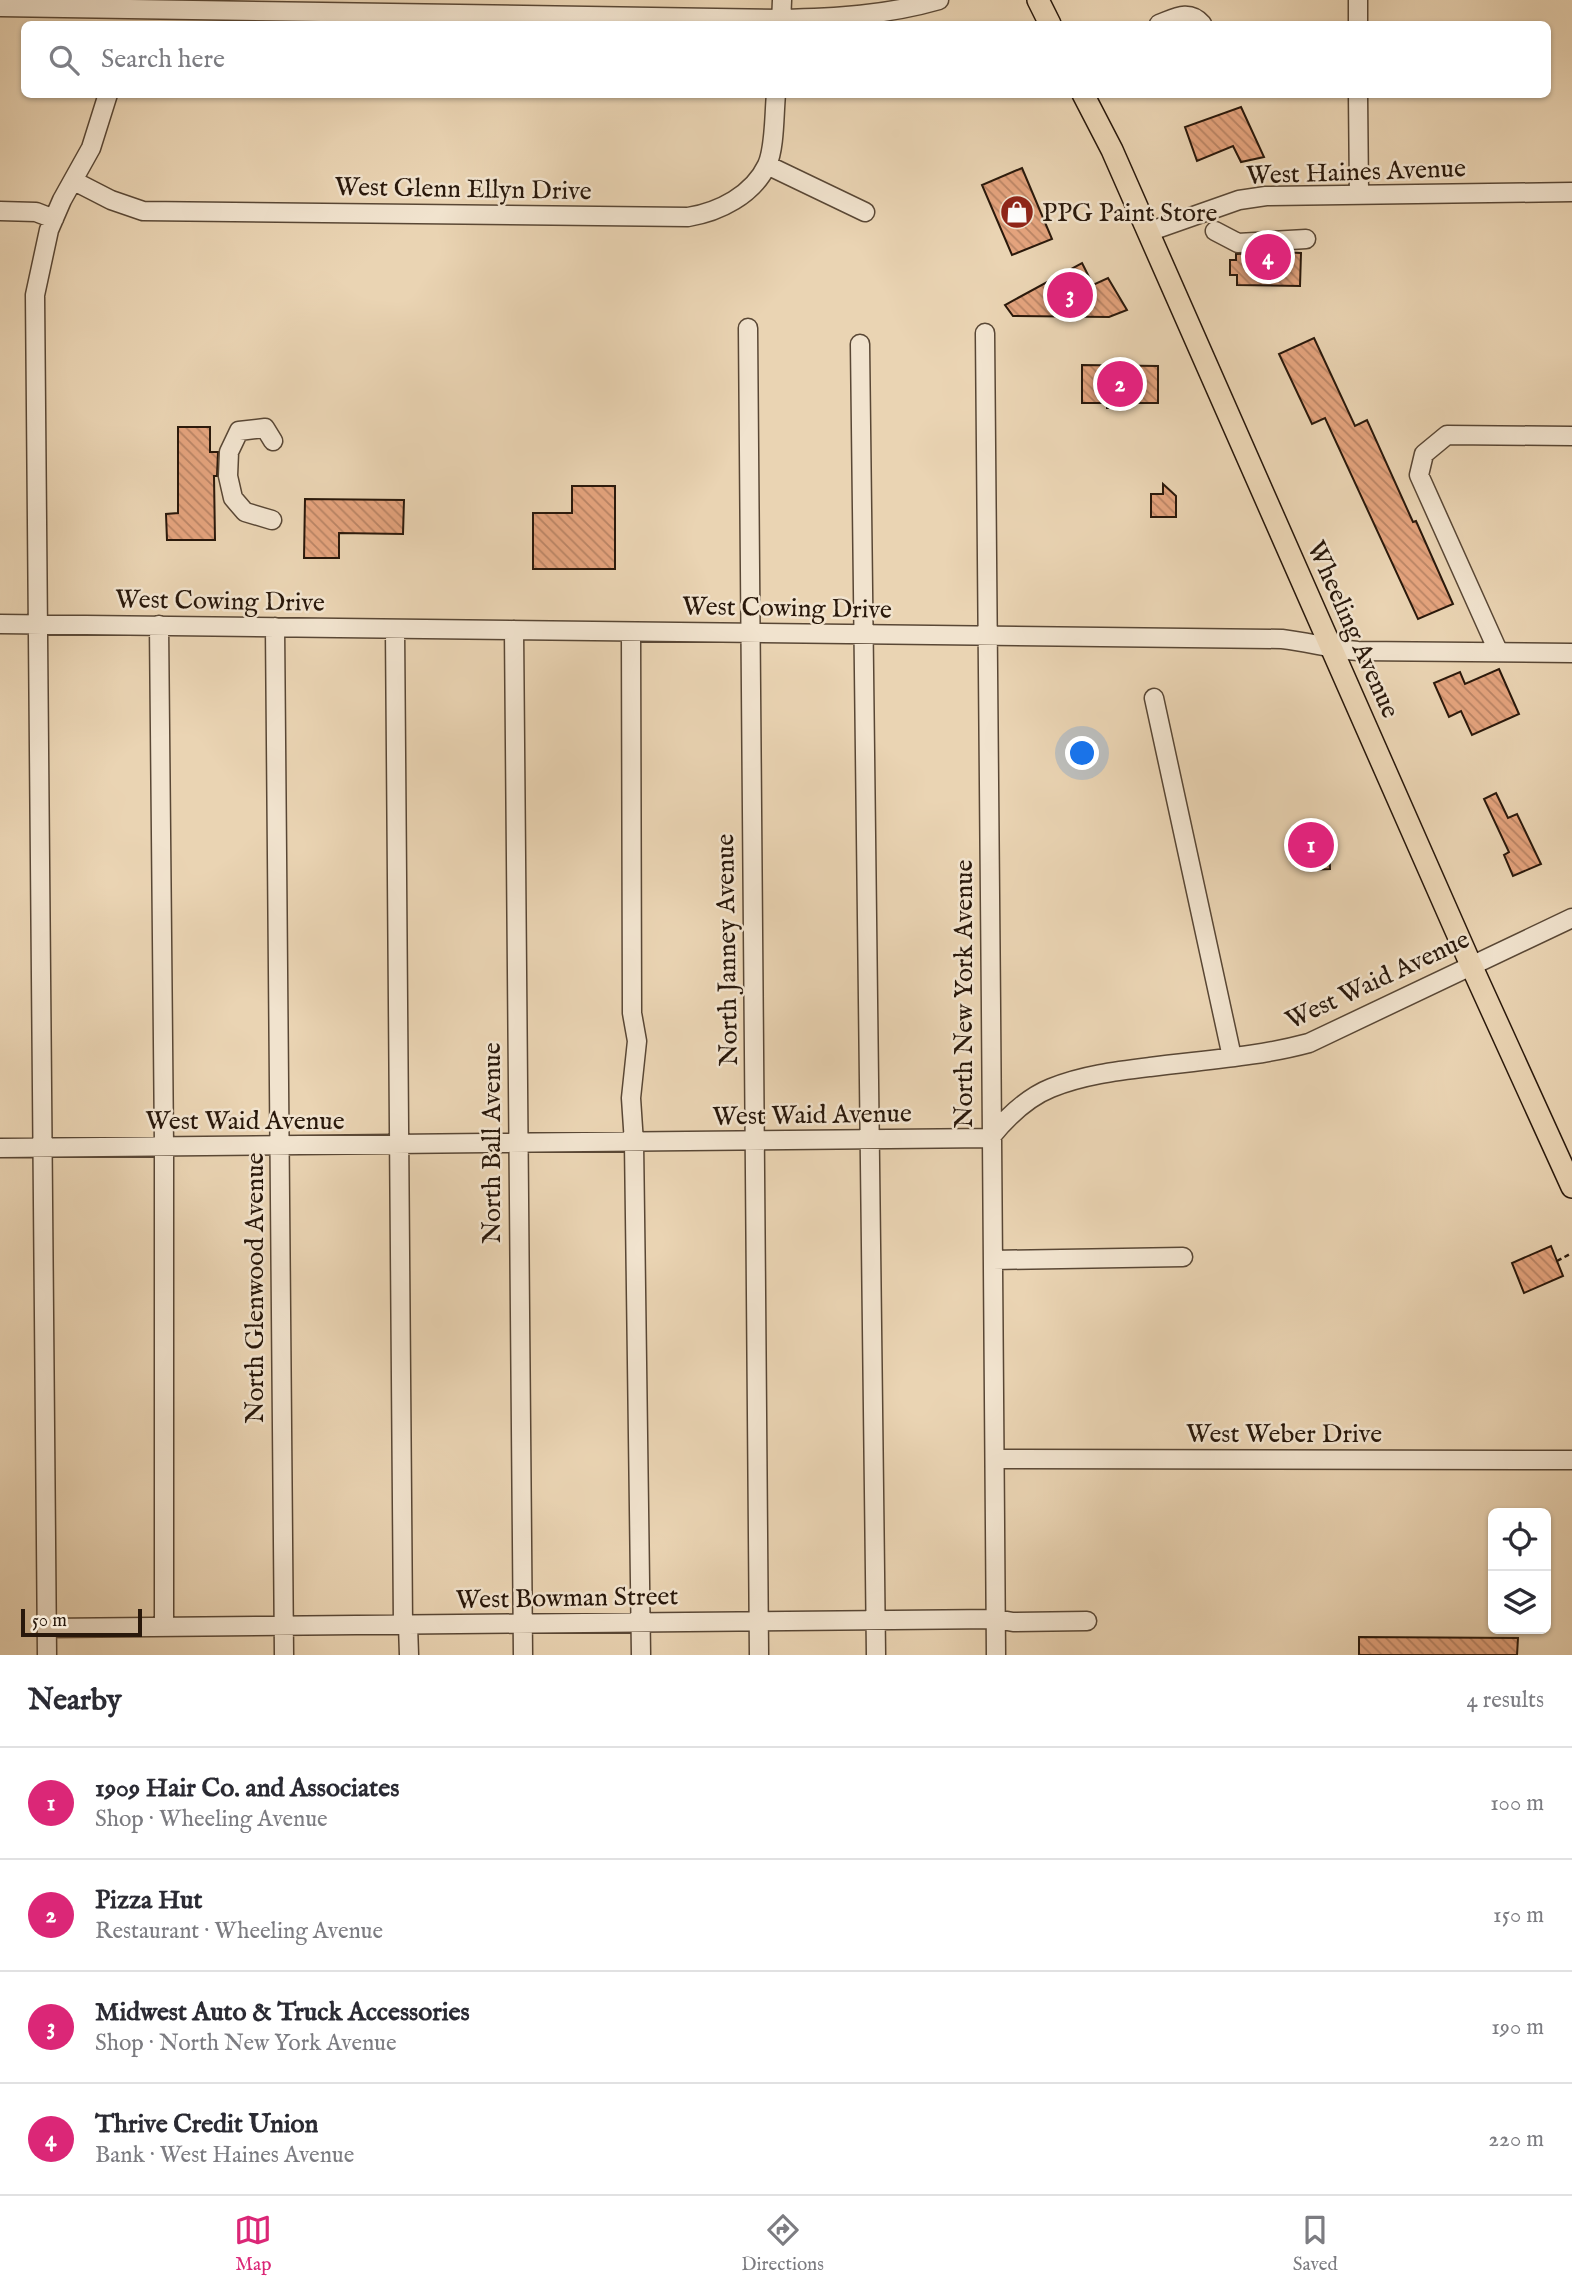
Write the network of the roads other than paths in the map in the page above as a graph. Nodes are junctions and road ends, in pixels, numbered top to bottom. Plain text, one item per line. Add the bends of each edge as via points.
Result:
1 (782, 0) edge
2 (939, 0) edge
3 (1038, 0) edge
4 (1358, 0) edge
5 (0, 7) edge
6 (117, 11) edge
7 (721, 21) edge
8 (781, 21) edge
9 (794, 21) edge
10 (1048, 21) edge
11 (1167, 21) edge
12 (1199, 21) edge
13 (1358, 21) edge
14 (107, 98) edge
15 (776, 98) edge
16 (1085, 98) edge
17 (1358, 98) edge
18 (768, 165) junction
19 (74, 181) junction
20 (1572, 192) edge
21 (1359, 194) junction
22 (0, 211) edge
23 (865, 212) dead end
24 (54, 219) junction
25 (1215, 230) dead end
26 (1148, 232) junction
27 (1306, 239) dead end
28 (748, 328) dead end
29 (985, 333) dead end
30 (860, 344) dead end
31 (1572, 436) edge
32 (273, 441) dead end
33 (272, 520) dead end
34 (0, 624) edge
35 (37, 624) junction
36 (159, 625) junction
37 (275, 627) junction
38 (395, 629) junction
39 (514, 631) junction
40 (631, 632) junction
41 (749, 633) junction
42 (864, 634) junction
43 (988, 635) junction
44 (1331, 649) junction
45 (1498, 651) junction
46 (1572, 653) edge
47 (1154, 698) dead end
48 (1572, 918) edge
49 (1471, 965) junction
50 (1232, 1057) junction
51 (990, 1138) junction
52 (868, 1140) junction
53 (754, 1142) junction
54 (517, 1143) junction
55 (634, 1143) junction
56 (398, 1145) junction
57 (164, 1146) junction
58 (43, 1147) junction
59 (279, 1147) junction
60 (0, 1148) edge
61 (1572, 1187) edge
62 (1183, 1257) dead end
63 (993, 1260) junction
64 (996, 1459) junction
65 (1572, 1460) edge
66 (996, 1619) junction
67 (877, 1620) junction
68 (759, 1621) junction
69 (1087, 1621) dead end
70 (641, 1622) junction
71 (523, 1623) junction
72 (406, 1625) junction
73 (284, 1626) junction
74 (164, 1627) junction
75 (47, 1628) junction
76 (47, 1655) edge
77 (284, 1655) edge
78 (409, 1655) edge
79 (523, 1655) edge
80 (641, 1655) edge
81 (759, 1655) edge
82 (876, 1655) edge
83 (996, 1655) edge

1 - 8 street
2 - 9 street via 884,13
3 - 10 main road
4 - 13 street
5 - 6 street
6 - 7 street
11 - 12 street via 1184,15
14 - 19 street via 91,148
15 - 18 street
16 - 26 main road, Wheeling Avenue
17 - 21 street
18 - 19 street, West Glenn Ellyn Drive via 728,205 671,218 143,211
18 - 23 street
19 - 24 street
20 - 21 street, West Haines Avenue
21 - 26 street, West Haines Avenue via 1239,200
22 - 24 street via 36,212
24 - 35 street via 35,295
25 - 27 street via 1238,243
26 - 44 main road, Wheeling Avenue
28 - 41 street, North Janney Avenue
29 - 43 street, North New York Avenue
30 - 42 street
31 - 45 street via 1447,435 1424,454 1419,475
32 - 33 street via 265,428 239,431 229,452 228,476 233,498 245,512
34 - 35 street, West Cowing Drive
35 - 36 street, West Cowing Drive
35 - 58 street
36 - 37 street, West Cowing Drive
36 - 57 street
37 - 38 street, West Cowing Drive
37 - 59 street, North Glenwood Avenue
38 - 39 street, West Cowing Drive
38 - 56 street
39 - 40 street, West Cowing Drive
39 - 54 street, North Ball Avenue
40 - 41 street, West Cowing Drive
40 - 55 street via 632,1013 638,1041 631,1098
41 - 42 street, West Cowing Drive
41 - 53 street, North Janney Avenue
42 - 43 street, West Cowing Drive
42 - 52 street
43 - 44 street, West Cowing Drive via 1282,639
43 - 51 street, North New York Avenue
44 - 45 street, West Cowing Drive
44 - 49 main road, Wheeling Avenue
45 - 46 street, West Cowing Drive
47 - 50 street
48 - 49 street, West Waid Avenue
49 - 50 street, West Waid Avenue via 1309,1043
49 - 61 main road, Wheeling Avenue
50 - 51 street, West Waid Avenue via 1110,1072 1051,1088 1017,1108
51 - 52 street, West Waid Avenue
51 - 63 street, North New York Avenue
52 - 53 street, West Waid Avenue
52 - 67 street
53 - 55 street, West Waid Avenue
53 - 68 street, North Janney Avenue
54 - 55 street, West Waid Avenue
54 - 56 street, West Waid Avenue
54 - 71 street, North Ball Avenue
55 - 70 street
56 - 59 street, West Waid Avenue
56 - 72 street
57 - 58 street, West Waid Avenue
57 - 59 street, West Waid Avenue
57 - 74 street
58 - 60 street, West Waid Avenue
58 - 75 street
59 - 73 street, North Glenwood Avenue
62 - 63 street
63 - 64 street, North New York Avenue
64 - 65 street, West Weber Drive
64 - 66 street, North New York Avenue
66 - 67 street, West Bowman Street
66 - 69 street, West Bowman Street
66 - 83 street, North New York Avenue
67 - 68 street, West Bowman Street
67 - 82 street
68 - 70 street, West Bowman Street
68 - 81 street, North Janney Avenue
70 - 71 street, West Bowman Street
70 - 80 street
71 - 72 street, West Bowman Street
71 - 79 street, North Ball Avenue
72 - 73 street, West Bowman Street
72 - 78 street
73 - 74 street, West Bowman Street
73 - 77 street, North Glenwood Avenue
74 - 75 street, West Bowman Street
75 - 76 street

